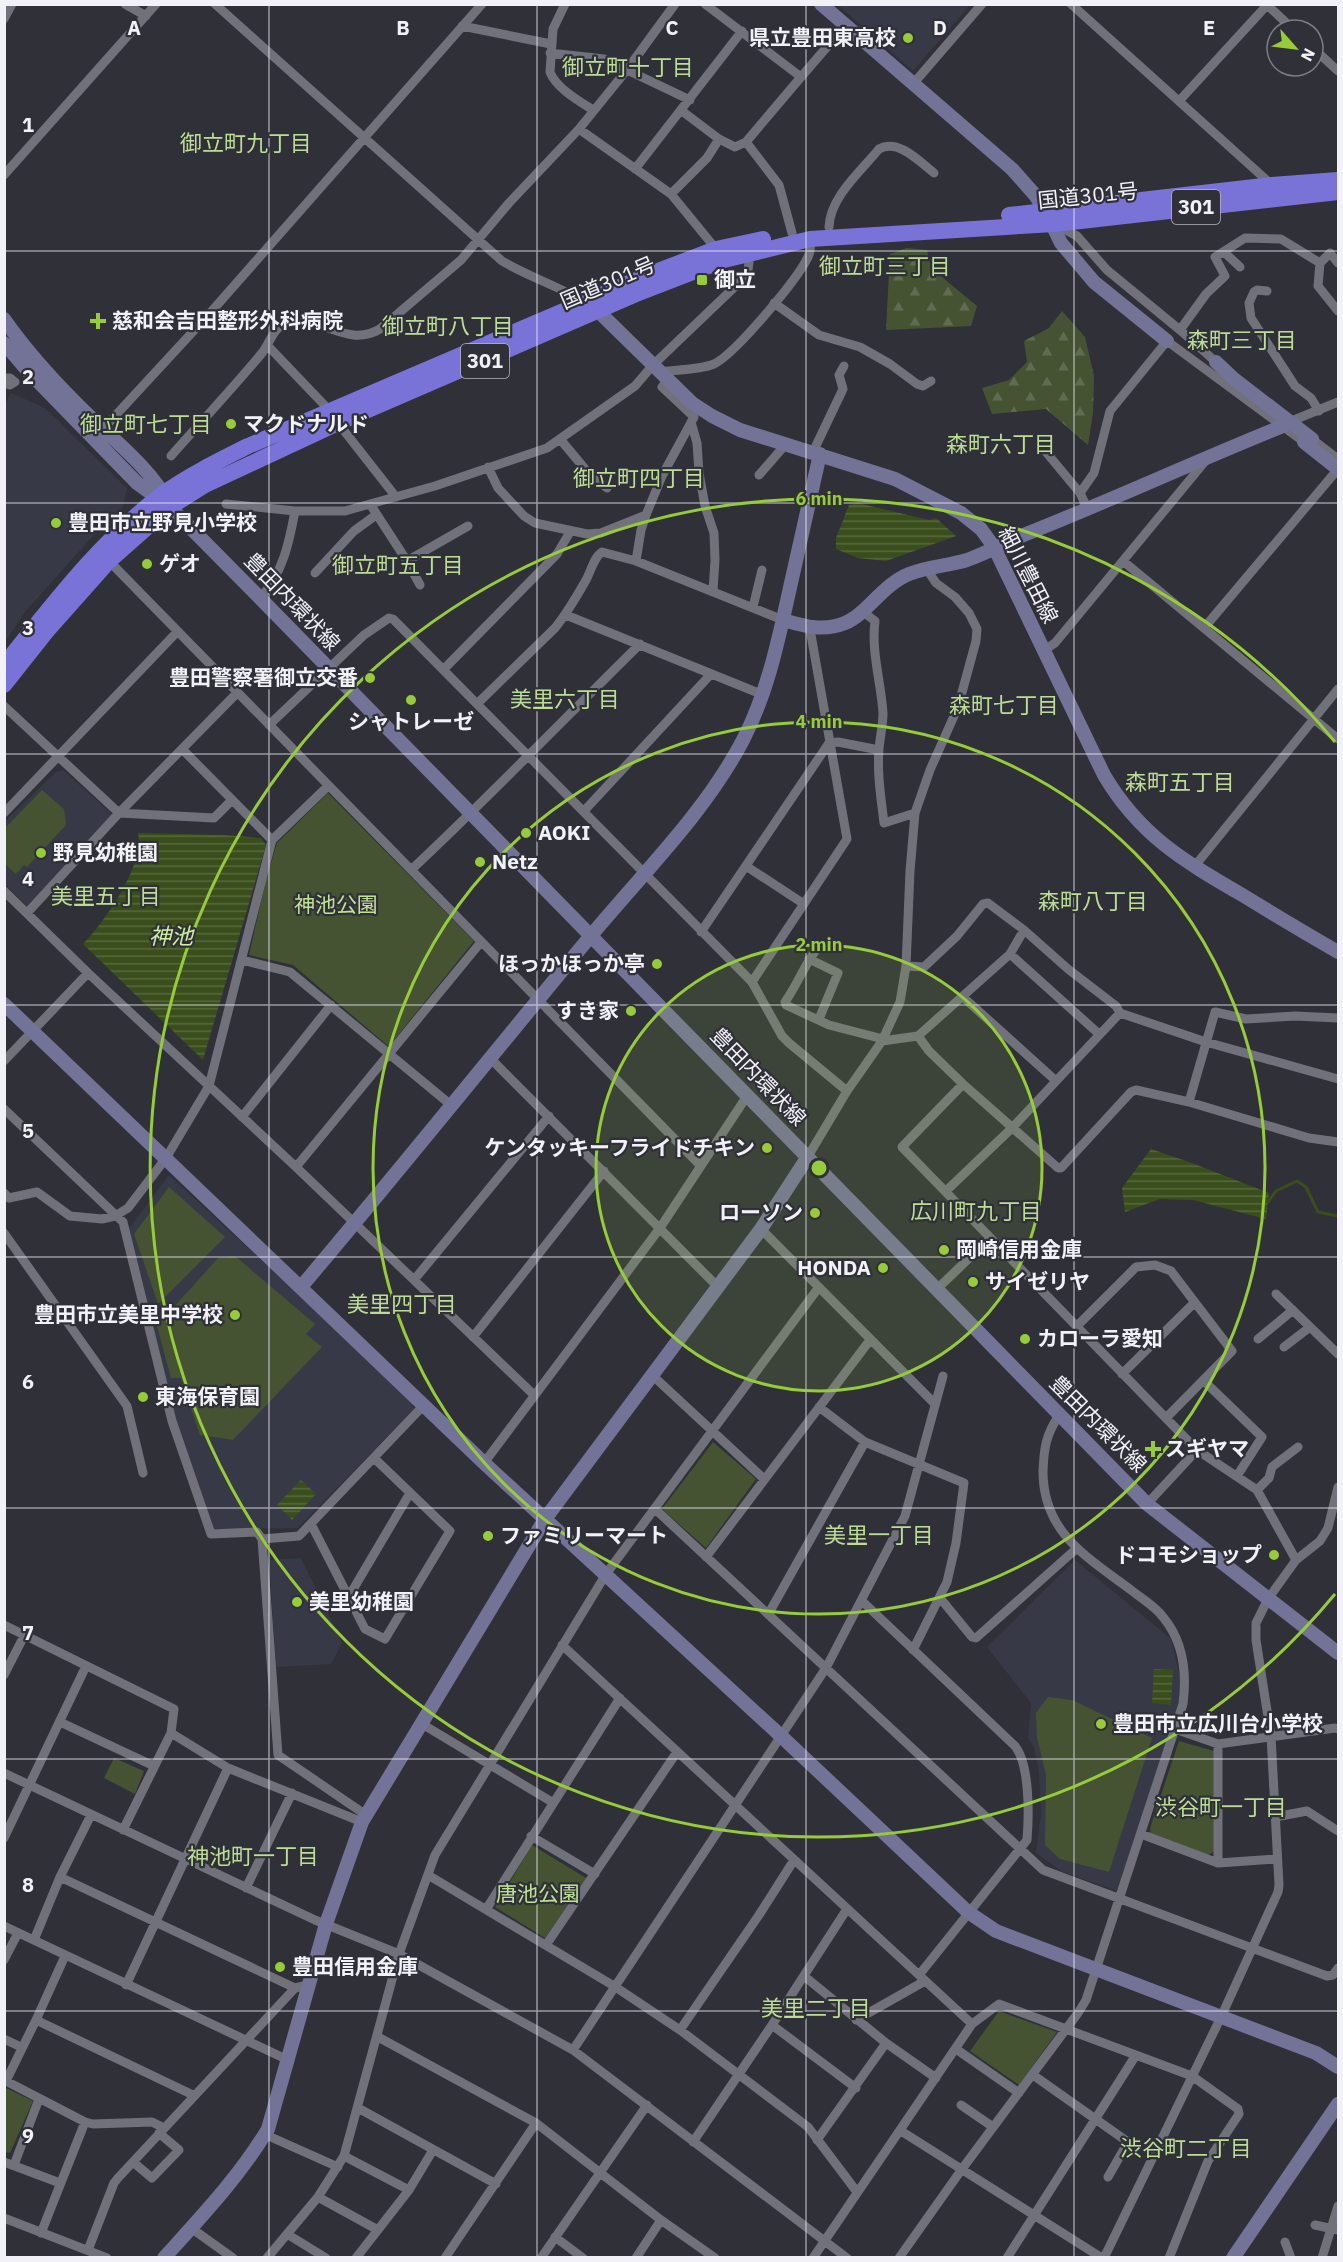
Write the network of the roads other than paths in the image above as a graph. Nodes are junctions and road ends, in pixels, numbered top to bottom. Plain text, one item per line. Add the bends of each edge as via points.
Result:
1 (12, 4) edge
2 (125, 4) edge
3 (156, 4) edge
4 (215, 4) edge
5 (482, 4) edge
6 (565, 4) edge
7 (675, 4) edge
8 (705, 4) edge
9 (821, 4) edge
10 (982, 4) edge
11 (1072, 5) edge
12 (1267, 5) edge
13 (146, 16) junction
14 (1281, 18) edge
15 (4, 19) edge
16 (462, 26) junction
17 (845, 26) junction
18 (742, 31) junction
19 (551, 48) junction
20 (1325, 59) edge
21 (626, 71) junction
22 (1338, 71) edge
23 (801, 77) junction
24 (913, 84) junction
25 (690, 100) junction
26 (1179, 100) junction
27 (593, 110) junction
28 (682, 111) junction
29 (579, 129) junction
30 (363, 138) junction
31 (720, 139) junction
32 (746, 142) junction
33 (635, 169) junction
34 (934, 173) dead end
35 (4, 175) edge
36 (1338, 180) edge
37 (1272, 185) junction
38 (1338, 192) edge
39 (671, 194) junction
40 (1050, 218) junction
41 (829, 227) junction
42 (792, 233) junction
43 (810, 239) junction
44 (478, 240) junction
45 (716, 249) junction
46 (1224, 252) junction
47 (750, 254) junction
48 (1320, 263) junction
49 (1338, 263) edge
50 (1240, 267) dead end
51 (1267, 291) dead end
52 (774, 303) junction
53 (593, 307) junction
54 (1338, 311) edge
55 (4, 319) edge
56 (1180, 330) junction
57 (1167, 341) junction
58 (4, 343) edge
59 (268, 346) junction
60 (1216, 362) joint
61 (844, 366) dead end
62 (660, 372) junction
63 (4, 378) edge
64 (931, 381) dead end
65 (4, 383) edge
66 (1338, 402) edge
67 (1319, 411) junction
68 (334, 418) junction
69 (691, 422) junction
70 (1286, 424) junction
71 (103, 429) junction
72 (560, 439) junction
73 (1308, 440) junction
74 (786, 444) junction
75 (1041, 446) dead end
76 (817, 453) junction
77 (1211, 455) junction
78 (171, 456) dead end
79 (1338, 459) edge
80 (488, 467) junction
81 (1338, 469) edge
82 (759, 475) dead end
83 (607, 488) dead end
84 (1080, 493) junction
85 (396, 497) junction
86 (164, 500) junction
87 (226, 504) dead end
88 (370, 504) junction
89 (1088, 510) junction
90 (295, 511) junction
91 (376, 515) junction
92 (646, 515) junction
93 (468, 526) dead end
94 (570, 532) junction
95 (994, 547) junction
96 (109, 561) junction
97 (407, 561) junction
98 (636, 561) junction
99 (1122, 561) junction
100 (926, 568) junction
101 (762, 570) dead end
102 (315, 573) dead end
103 (420, 585) dead end
104 (713, 591) junction
105 (260, 598) junction
106 (753, 608) junction
107 (862, 611) junction
108 (566, 615) junction
109 (783, 620) junction
110 (810, 628) junction
111 (1204, 628) junction
112 (177, 632) junction
113 (640, 644) junction
114 (1043, 651) junction
115 (4, 664) edge
116 (444, 669) junction
117 (329, 670) junction
118 (711, 674) junction
119 (4, 685) edge
120 (1338, 689) edge
121 (237, 693) junction
122 (761, 694) junction
123 (477, 703) junction
124 (4, 706) edge
125 (1314, 719) junction
126 (269, 725) junction
127 (1338, 739) edge
128 (829, 743) junction
129 (182, 749) junction
130 (879, 750) junction
131 (528, 754) junction
132 (57, 757) junction
133 (328, 786) junction
134 (232, 800) junction
135 (584, 811) junction
136 (4, 813) edge
137 (119, 813) junction
138 (915, 813) junction
139 (470, 814) junction
140 (272, 840) junction
141 (746, 866) junction
142 (1194, 867) junction
143 (411, 870) junction
144 (644, 874) junction
145 (4, 891) edge
146 (804, 904) junction
147 (28, 912) junction
148 (1024, 930) junction
149 (701, 932) junction
150 (591, 936) junction
151 (481, 942) junction
152 (816, 950) dead end
153 (1338, 952) edge
154 (1010, 954) junction
155 (809, 959) junction
156 (242, 960) junction
157 (906, 966) junction
158 (88, 973) junction
159 (752, 982) junction
160 (963, 997) junction
161 (538, 1000) junction
162 (4, 1004) edge
163 (331, 1005) junction
164 (1120, 1013) junction
165 (1338, 1018) edge
166 (819, 1020) junction
167 (33, 1031) junction
168 (1099, 1034) junction
169 (918, 1036) junction
170 (883, 1040) junction
171 (1206, 1042) junction
172 (389, 1053) junction
173 (490, 1058) junction
174 (4, 1061) edge
175 (1338, 1079) edge
176 (1055, 1080) junction
177 (963, 1084) junction
178 (209, 1086) junction
179 (847, 1091) junction
180 (747, 1096) junction
181 (1189, 1102) junction
182 (451, 1105) junction
183 (4, 1108) edge
184 (242, 1116) junction
185 (549, 1116) junction
186 (1012, 1128) junction
187 (1338, 1142) edge
188 (166, 1158) junction
189 (807, 1158) junction
190 (700, 1165) junction
191 (296, 1167) junction
192 (604, 1171) junction
193 (946, 1191) junction
194 (4, 1193) edge
195 (115, 1216) junction
196 (354, 1224) junction
197 (660, 1228) junction
198 (761, 1229) junction
199 (4, 1233) edge
200 (990, 1238) junction
201 (414, 1280) junction
202 (301, 1287) junction
203 (717, 1287) junction
204 (819, 1287) junction
205 (936, 1290) junction
206 (1276, 1293) dead end
207 (1194, 1303) junction
208 (1293, 1310) junction
209 (1077, 1326) junction
210 (1310, 1327) junction
211 (473, 1337) junction
212 (1258, 1339) dead end
213 (870, 1340) junction
214 (1284, 1347) dead end
215 (1338, 1354) edge
216 (1122, 1374) junction
217 (652, 1375) junction
218 (943, 1376) dead end
219 (1204, 1381) junction
220 (534, 1395) junction
221 (934, 1404) junction
222 (424, 1405) junction
223 (819, 1407) junction
224 (1059, 1415) junction
225 (1166, 1418) junction
226 (713, 1430) junction
227 (865, 1442) junction
228 (1298, 1447) dead end
229 (1197, 1450) junction
230 (374, 1458) junction
231 (484, 1463) junction
232 (919, 1464) junction
233 (142, 1473) dead end
234 (1237, 1476) junction
235 (764, 1479) junction
236 (1338, 1487) edge
237 (1257, 1490) junction
238 (410, 1493) junction
239 (1147, 1504) junction
240 (655, 1509) junction
241 (545, 1520) junction
242 (311, 1524) junction
243 (1328, 1528) junction
244 (1338, 1529) edge
245 (262, 1539) junction
246 (1076, 1549) junction
247 (706, 1557) junction
248 (1296, 1560) junction
249 (606, 1574) junction
250 (348, 1598) junction
251 (940, 1598) junction
252 (1268, 1599) junction
253 (862, 1601) junction
254 (769, 1613) junction
255 (4, 1625) edge
256 (24, 1636) junction
257 (562, 1645) junction
258 (913, 1650) junction
259 (1338, 1653) edge
260 (86, 1666) junction
261 (826, 1668) junction
262 (4, 1675) edge
263 (620, 1698) junction
264 (60, 1722) junction
265 (422, 1724) junction
266 (1175, 1729) junction
267 (1338, 1729) edge
268 (171, 1733) junction
269 (1271, 1736) junction
270 (782, 1737) junction
271 (1218, 1744) junction
272 (677, 1752) junction
273 (490, 1764) junction
274 (154, 1766) junction
275 (228, 1768) junction
276 (4, 1773) edge
277 (28, 1785) junction
278 (292, 1792) junction
279 (552, 1802) junction
280 (736, 1805) junction
281 (91, 1815) junction
282 (1275, 1817) junction
283 (364, 1819) junction
284 (123, 1830) junction
285 (1338, 1831) edge
286 (1141, 1834) junction
287 (531, 1836) junction
288 (4, 1838) edge
289 (1019, 1849) junction
290 (1277, 1859) junction
291 (184, 1860) junction
292 (794, 1860) junction
293 (1218, 1863) junction
294 (595, 1874) junction
295 (428, 1875) junction
296 (60, 1877) junction
297 (246, 1888) junction
298 (1119, 1898) junction
299 (487, 1908) junction
300 (846, 1909) junction
301 (968, 1912) junction
302 (155, 1922) junction
303 (326, 1924) junction
304 (4, 1926) edge
305 (18, 1933) junction
306 (34, 1940) junction
307 (546, 1945) junction
308 (1252, 1949) junction
309 (399, 1954) junction
310 (65, 1956) junction
311 (4, 1960) edge
312 (1338, 1968) edge
313 (1097, 1969) junction
314 (804, 1976) junction
315 (922, 1978) junction
316 (126, 1985) junction
317 (301, 1986) junction
318 (614, 1986) junction
319 (1221, 2017) junction
320 (36, 2020) junction
321 (856, 2020) junction
322 (972, 2024) junction
323 (772, 2025) junction
324 (1066, 2028) junction
325 (680, 2030) junction
326 (378, 2037) junction
327 (4, 2039) edge
328 (246, 2041) junction
329 (886, 2043) junction
330 (21, 2047) junction
331 (956, 2049) junction
332 (573, 2050) junction
333 (1136, 2055) junction
334 (288, 2060) junction
335 (1338, 2067) edge
336 (738, 2074) junction
337 (1033, 2075) junction
338 (1192, 2076) junction
339 (936, 2078) junction
340 (856, 2088) junction
341 (1019, 2093) junction
342 (193, 2095) junction
343 (39, 2099) junction
344 (1338, 2104) edge
345 (646, 2105) junction
346 (961, 2105) dead end
347 (358, 2108) junction
348 (1095, 2120) junction
349 (85, 2122) junction
350 (536, 2123) junction
351 (993, 2127) junction
352 (161, 2131) junction
353 (901, 2132) junction
354 (264, 2134) junction
355 (818, 2140) junction
356 (693, 2142) junction
357 (433, 2150) junction
358 (344, 2156) junction
359 (133, 2162) junction
360 (9, 2164) edge
361 (338, 2167) junction
362 (962, 2169) junction
363 (599, 2171) junction
364 (1108, 2177) dead end
365 (60, 2183) junction
366 (496, 2184) junction
367 (409, 2190) junction
368 (857, 2193) junction
369 (318, 2197) junction
370 (1338, 2206) edge
371 (1034, 2215) junction
372 (4, 2218) edge
373 (661, 2220) junction
374 (1315, 2225) dead end
375 (191, 2228) junction
376 (1334, 2229) edge
377 (378, 2230) junction
378 (41, 2233) junction
379 (287, 2234) junction
380 (555, 2237) junction
381 (824, 2241) junction
382 (1285, 2242) dead end
383 (83, 2252) edge
384 (359, 2256) edge
385 (107, 2258) edge
386 (164, 2258) edge
387 (233, 2258) edge
388 (267, 2258) edge
389 (326, 2258) edge
390 (445, 2258) edge
391 (541, 2258) edge
392 (583, 2258) edge
393 (636, 2258) edge
394 (715, 2258) edge
395 (813, 2258) edge
396 (847, 2258) edge
397 (899, 2258) edge
398 (1007, 2258) edge
399 (1103, 2258) edge
400 (1169, 2258) edge
401 (1233, 2258) edge
402 (1291, 2258) edge
403 (1322, 2258) edge

1 - 15 street
2 - 13 street
3 - 13 street
4 - 30 street
5 - 16 street
6 - 19 street via 553,29
7 - 21 street
8 - 18 street
9 - 17 street
10 - 24 street
11 - 26 street
12 - 14 street
12 - 26 street
13 - 35 street
16 - 19 street
16 - 30 street
17 - 23 street
17 - 24 street
18 - 23 street
18 - 25 street
19 - 21 street via 604,59
19 - 27 street via 552,78
20 - 22 street
21 - 25 street
21 - 27 street
23 - 32 street
24 - 40 street via 1012,170
25 - 28 street
26 - 37 street
27 - 29 street
28 - 31 street
28 - 33 street
29 - 33 street
29 - 44 street
30 - 44 street
30 - 71 street
31 - 32 street via 735,147
31 - 39 street
32 - 42 street via 779,185
33 - 39 street
34 - 41 street via 899,147 885,145 848,186 829,214
36 - 37 highway, 国道301号 / 301
37 - 40 highway, 国道301号 / 301
38 - 40 highway, 国道301号 / 301
39 - 45 street
40 - 41 highway, 国道301号 / 301
40 - 43 highway, 国道301号 / 301
40 - 56 street via 1077,236 1107,270
40 - 57 street via 1061,243 1094,282
41 - 42 highway, 国道301号 / 301
42 - 45 highway, 国道301号 / 301
43 - 47 highway, 国道301号 / 301
43 - 52 street via 808,257
44 - 53 street via 510,266
44 - 59 street via 461,260 369,336 294,321 278,328
45 - 53 highway, 国道301号 / 301 via 650,274
46 - 48 street via 1245,238 1281,239
46 - 50 street
46 - 56 street via 1215,257 1225,276 1206,294
47 - 53 highway, 国道301号 / 301
47 - 62 street via 744,278
48 - 49 street via 1330,253
48 - 54 street via 1318,286
51 - 67 street via 1254,292 1249,303 1251,318 1295,386 1311,398
52 - 62 street via 720,361 711,366
52 - 64 street via 819,335 860,347 917,384 923,386
53 - 62 street, 細川豊田線
53 - 68 highway, 国道301号 / 301
55 - 71 street via 76,404
56 - 60 street
57 - 70 street
57 - 84 street via 1110,411 1094,473
58 - 86 street via 137,483
59 - 68 street
59 - 78 street
60 - 70 street
61 - 76 street via 839,375 843,388
62 - 69 street via 662,387 694,417
62 - 72 street
62 - 74 street, 細川豊田線 via 692,404 712,416 740,430
63 - 65 street via 15,382 10,386
66 - 67 street
67 - 70 street
68 - 85 street
68 - 86 highway, 国道301号 / 301 via 248,446 198,471
69 - 92 street
69 - 104 street via 705,506 714,533
70 - 73 street
70 - 77 street
71 - 86 street via 127,452
72 - 80 street via 547,448
72 - 83 street via 590,475
73 - 79 street
73 - 81 street
74 - 76 street, 細川豊田線
74 - 82 street
75 - 84 street
76 - 95 street, 細川豊田線 via 881,473 948,504 972,521
76 - 109 street
77 - 89 street
77 - 99 street
80 - 85 street
80 - 94 street via 498,488 524,516
81 - 111 street
84 - 89 street
85 - 88 street
86 - 96 highway, 国道301号 / 301
86 - 105 street, 豊田内環状線
86 - 115 highway, 国道301号 / 301 via 129,522 69,583
87 - 90 street
88 - 90 street via 345,511
88 - 91 street
89 - 95 street
90 - 105 street via 288,551
91 - 97 street
91 - 102 street via 354,531
92 - 94 street via 602,533
92 - 98 street
93 - 97 street
94 - 116 street via 557,554
95 - 100 street via 967,560
95 - 114 street, 細川豊田線
96 - 112 street
96 - 119 highway, 国道301号 / 301
97 - 103 street
98 - 104 street
98 - 108 street via 599,552
99 - 111 street
99 - 114 street via 1055,643
100 - 107 street via 898,579
100 - 138 street via 936,583 969,613 977,629 958,707
101 - 106 street
104 - 106 street
105 - 117 street, 豊田内環状線
106 - 109 street
107 - 110 street via 846,623
107 - 130 street via 875,621 872,642 883,715
108 - 113 street
108 - 123 street
109 - 110 street
109 - 122 street
110 - 128 street
111 - 125 street
112 - 121 street
112 - 132 street
113 - 118 street
113 - 131 street
114 - 142 street, 細川豊田線 via 1114,792 1141,825
116 - 117 street via 389,618 364,635
116 - 123 street
117 - 126 street
117 - 139 street, 豊田内環状線
118 - 122 street
118 - 135 street
120 - 125 street
121 - 126 street
121 - 129 street
122 - 144 street via 728,765
123 - 131 street
124 - 132 street
125 - 127 street
125 - 142 street
126 - 133 street
128 - 130 street
128 - 141 street
128 - 146 street via 847,839
129 - 134 street
129 - 137 street
130 - 138 street via 884,823
131 - 135 street
131 - 139 street
132 - 136 street
132 - 137 street
133 - 140 street
133 - 143 street
134 - 137 street via 214,818
134 - 140 street
135 - 144 street
137 - 147 street
138 - 157 street
139 - 143 street
139 - 150 street, 豊田内環状線
140 - 156 street
141 - 146 street
141 - 149 street
142 - 153 street, 細川豊田線
143 - 151 street
144 - 149 street
144 - 150 street
145 - 147 street
146 - 159 street
147 - 158 street
148 - 154 street
148 - 157 street via 988,903 983,904 957,936 924,966
148 - 164 street
149 - 159 street
150 - 161 street
150 - 180 street, 豊田内環状線
151 - 161 street
151 - 172 street
152 - 155 street
154 - 160 street
154 - 168 street
155 - 166 street via 838,974
155 - 166 street via 785,1002
156 - 163 street via 290,972
156 - 178 street
157 - 170 street via 900,1002
158 - 167 street
158 - 178 street
159 - 179 street via 782,1036
160 - 169 street
160 - 176 street
161 - 173 street
161 - 190 street
162 - 167 street
163 - 172 street
163 - 184 street
164 - 168 street
164 - 171 street
165 - 171 street via 1246,1019 1215,1012
166 - 170 street
167 - 174 street
167 - 188 street
168 - 176 street
169 - 170 street
169 - 177 street
170 - 179 street
171 - 175 street
171 - 181 street
172 - 182 street
172 - 191 street
173 - 182 street
173 - 185 street
176 - 186 street
177 - 186 street
177 - 193 street via 902,1147
178 - 184 street
178 - 188 street
179 - 189 street
180 - 189 street, 豊田内環状線
180 - 190 street
181 - 186 street via 1140,1090 1131,1092 1060,1168
181 - 187 street via 1309,1138
182 - 196 street
183 - 195 street
184 - 191 street
185 - 192 street
185 - 201 street
186 - 193 street
188 - 195 street via 128,1208
188 - 202 street
189 - 198 street
189 - 205 street, 豊田内環状線
190 - 197 street
191 - 196 street
192 - 197 street
192 - 211 street
193 - 200 street
194 - 195 street via 9,1198 37,1192 70,1216
195 - 245 street via 123,1222 172,1421 211,1534 257,1532
196 - 201 street
196 - 202 street
197 - 203 street
197 - 220 street
198 - 203 street
198 - 204 street
199 - 233 street via 127,1406
200 - 205 street
200 - 209 street
201 - 211 street
202 - 222 street
203 - 217 street
204 - 213 street
204 - 226 street
205 - 224 street, 豊田内環状線
206 - 208 street
207 - 209 street via 1171,1271 1155,1265 1136,1267
207 - 216 street
207 - 219 street via 1232,1351
208 - 210 street
208 - 212 street
209 - 216 street
210 - 214 street
210 - 215 street
211 - 220 street
213 - 221 street
213 - 223 street
216 - 225 street
217 - 226 street
217 - 241 street
218 - 221 street
219 - 225 street
219 - 234 street via 1262,1437
220 - 231 street
221 - 232 street
222 - 230 street
222 - 231 street
223 - 227 street
223 - 235 street
224 - 239 street, 豊田内環状線
224 - 246 street via 1045,1445 1044,1488 1049,1511
225 - 229 street
226 - 235 street
226 - 240 street
227 - 232 street
227 - 254 street
228 - 237 street via 1272,1467 1269,1478
229 - 234 street
229 - 239 street
230 - 238 street
230 - 242 street
231 - 241 street
232 - 251 street via 965,1486 956,1543
232 - 253 street via 905,1516
234 - 237 street
235 - 247 street
236 - 243 street
237 - 248 street
238 - 250 street
238 - 250 street via 450,1531 385,1639 366,1629
239 - 252 street, 豊田内環状線
240 - 247 street
240 - 249 street
241 - 249 street
241 - 265 street
242 - 245 street via 299,1536
242 - 250 street
243 - 244 street
243 - 248 street via 1320,1541
245 - 283 street via 278,1755
246 - 251 street via 976,1638
246 - 266 street via 1157,1610 1174,1633 1186,1673 1183,1704
247 - 254 street
248 - 252 street
249 - 257 street
249 - 270 street
251 - 258 street
252 - 259 street, 豊田内環状線
252 - 269 street via 1255,1633
253 - 258 street
253 - 261 street
254 - 261 street
255 - 256 street
256 - 260 street
256 - 262 street
257 - 263 street
257 - 273 street
258 - 289 street via 1020,1753 1026,1779 1028,1827 1027,1840
260 - 264 street
260 - 268 street via 174,1709
261 - 270 street
261 - 289 street
263 - 272 street
263 - 279 street
264 - 274 street
264 - 277 street
265 - 273 street
265 - 283 street
266 - 271 street
266 - 286 street
267 - 269 street
268 - 274 street
268 - 275 street
269 - 271 street
269 - 282 street
270 - 280 street
270 - 301 street
271 - 293 street
272 - 280 street
272 - 294 street
273 - 279 street
273 - 295 street via 435,1855
274 - 284 street
275 - 278 street
275 - 291 street
276 - 277 street
277 - 281 street
277 - 288 street
278 - 283 street
278 - 297 street
279 - 287 street
280 - 292 street
280 - 318 street
281 - 284 street
281 - 296 street
282 - 285 street via 1307,1811
282 - 290 street
283 - 303 street
284 - 291 street
286 - 293 street
286 - 298 street
287 - 294 street
287 - 299 street
289 - 298 street via 1043,1870
289 - 301 street
290 - 293 street
290 - 308 street via 1278,1892
291 - 297 street
291 - 302 street
292 - 300 street
292 - 325 street
294 - 307 street
295 - 299 street
295 - 309 street
296 - 302 street
296 - 306 street
297 - 303 street
298 - 308 street
298 - 313 street
299 - 307 street
300 - 314 street
300 - 315 street
301 - 313 street via 996,1931
301 - 315 street
302 - 316 street
302 - 317 street
303 - 309 street
303 - 317 street
304 - 305 street
305 - 306 street
305 - 311 street
306 - 310 street
307 - 318 street
308 - 312 street via 1327,1976
308 - 319 street
309 - 326 street
309 - 332 street
310 - 316 street
310 - 320 street
313 - 319 street
313 - 324 street via 1086,2000
314 - 321 street
314 - 323 street
315 - 321 street
315 - 322 street
316 - 328 street
317 - 328 street
317 - 334 street
318 - 325 street
318 - 332 street
319 - 335 street via 1316,2053
319 - 338 street
320 - 330 street
320 - 342 street
321 - 329 street
322 - 324 street via 999,2004
322 - 331 street
323 - 336 street
323 - 340 street
324 - 333 street
324 - 337 street
325 - 336 street
326 - 347 street
326 - 350 street
327 - 330 street
328 - 334 street
328 - 342 street
329 - 339 street
329 - 340 street
330 - 343 street via 6,2081
331 - 339 street
331 - 341 street
332 - 345 street
333 - 338 street
333 - 348 street
334 - 354 street
336 - 355 street via 808,2127
336 - 356 street
337 - 341 street
337 - 348 street
338 - 399 street
338 - 400 street via 1238,2109 1239,2114 1208,2161
339 - 353 street
340 - 355 street
341 - 351 street
342 - 352 street
343 - 349 street
343 - 360 street
344 - 401 street
345 - 356 street
345 - 363 street
346 - 351 street
347 - 357 street
347 - 358 street
348 - 364 street via 1128,2142
348 - 371 street
349 - 352 street via 152,2122
349 - 365 street
350 - 363 street
350 - 366 street
351 - 362 street
352 - 359 street
352 - 359 street via 179,2151 152,2178
353 - 362 street
353 - 368 street
354 - 361 street
354 - 375 street via 253,2154
355 - 368 street
356 - 381 street
357 - 366 street
357 - 367 street
358 - 361 street
358 - 367 street
359 - 383 street via 114,2183
360 - 365 street
361 - 369 street
362 - 371 street
362 - 397 street
363 - 373 street
363 - 380 street
365 - 378 street
366 - 390 street
367 - 377 street
368 - 381 street
369 - 377 street
369 - 379 street
370 - 376 street
371 - 398 street
371 - 399 street
372 - 378 street
373 - 393 street
373 - 394 street
374 - 376 street
375 - 386 street
375 - 387 street
376 - 403 street
377 - 384 street
378 - 383 street
379 - 388 street
379 - 389 street
380 - 391 street
380 - 392 street
381 - 395 street
381 - 396 street
382 - 402 street
383 - 385 street

